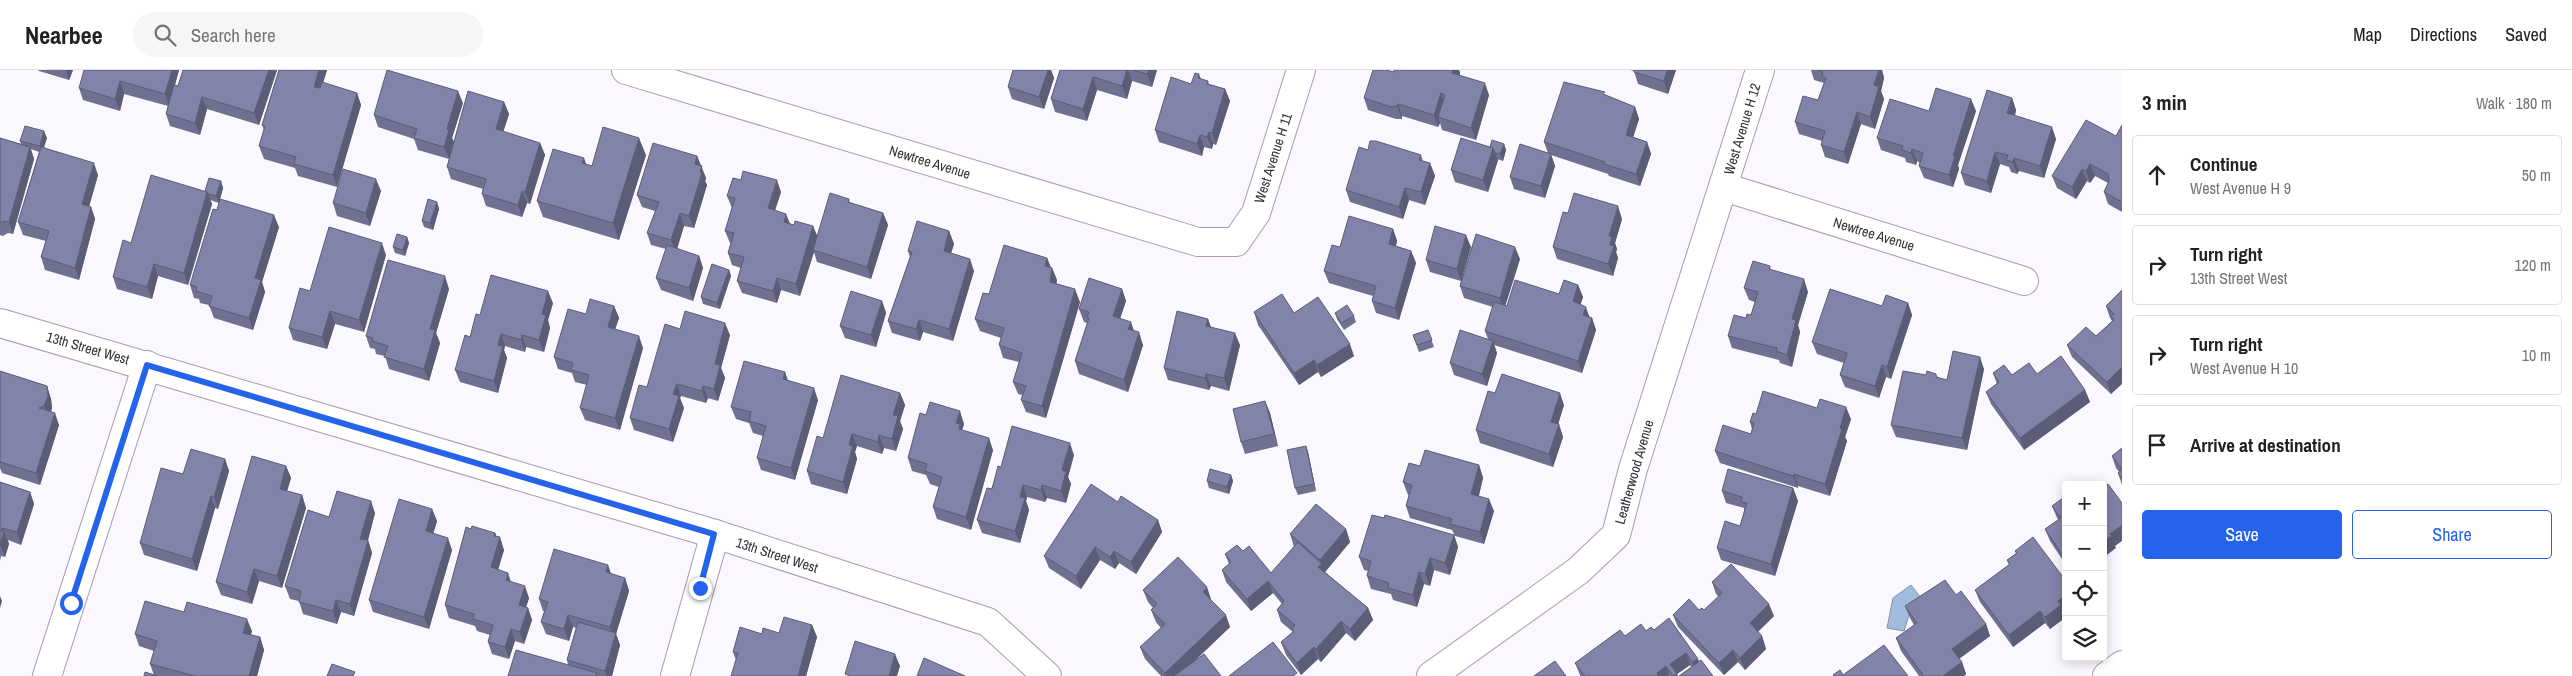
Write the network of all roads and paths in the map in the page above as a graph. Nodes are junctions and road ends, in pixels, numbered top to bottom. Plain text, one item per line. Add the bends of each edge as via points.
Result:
1 (626, 70) edge
2 (1302, 70) edge
3 (1760, 70) edge
4 (1724, 188) junction
5 (1236, 242) joint
6 (2024, 281) dead end
7 (0, 323) edge
8 (147, 365) junction
9 (714, 534) junction
10 (2122, 665) edge
11 (47, 676) edge
12 (674, 676) edge
13 (1047, 676) edge
14 (1431, 676) edge
15 (2107, 676) edge

1 - 5 street, Newtree Avenue via 1198,242
2 - 5 street, West Avenue H 11 via 1256,213
3 - 4 street, West Avenue H 12
4 - 6 street, Newtree Avenue
4 - 14 street, Leatherwood Avenue via 1632,469 1616,535 1578,572
7 - 8 street, 13th Street West
8 - 9 street, 13th Street West
8 - 11 street
9 - 12 street
9 - 13 street, 13th Street West via 988,622
10 - 15 street

